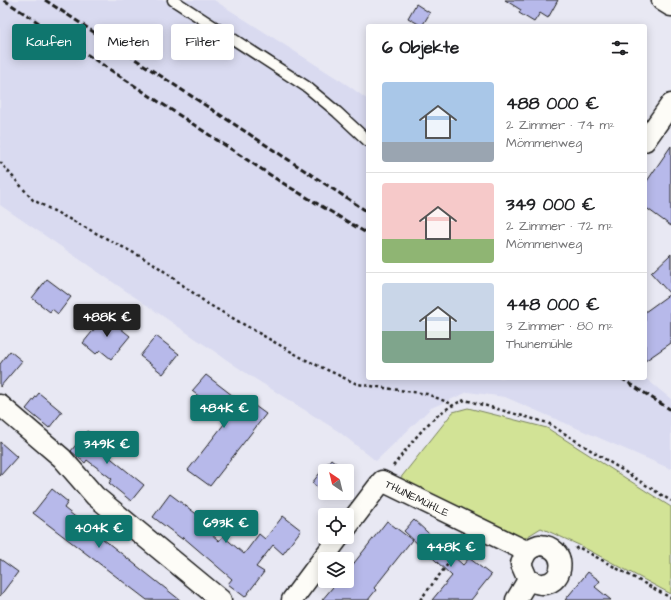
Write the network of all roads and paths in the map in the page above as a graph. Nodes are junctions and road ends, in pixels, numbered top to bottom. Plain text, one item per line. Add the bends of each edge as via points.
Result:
1 (173, 0) edge
2 (663, 0) edge
3 (671, 5) edge
4 (671, 104) edge
5 (647, 138) edge
6 (366, 139) edge
7 (0, 162) edge
8 (452, 404) junction
9 (0, 405) edge
10 (382, 481) junction
11 (671, 501) edge
12 (354, 518) edge
13 (476, 527) junction
14 (334, 544) edge
15 (526, 551) junction
16 (559, 555) junction
17 (528, 580) junction
18 (671, 598) edge
19 (221, 600) edge
20 (292, 600) edge
21 (420, 600) edge
22 (516, 600) edge

1 - 6 lane via 306,87
2 - 3 main road
4 - 5 street
7 - 8 path via 33,200 153,263 208,304 304,359 357,384 427,394
8 - 10 path via 425,426
8 - 11 path via 465,400 548,423
9 - 19 street via 62,458 95,496
10 - 12 street, THUNEMÜHLE
10 - 13 street, THUNEMÜHLE
13 - 15 street, THUNEMÜHLE
13 - 21 path
14 - 20 street
15 - 16 street via 545,545
15 - 17 street via 522,564
16 - 17 street via 561,566 553,581 543,584
16 - 18 path via 578,548
17 - 22 street

